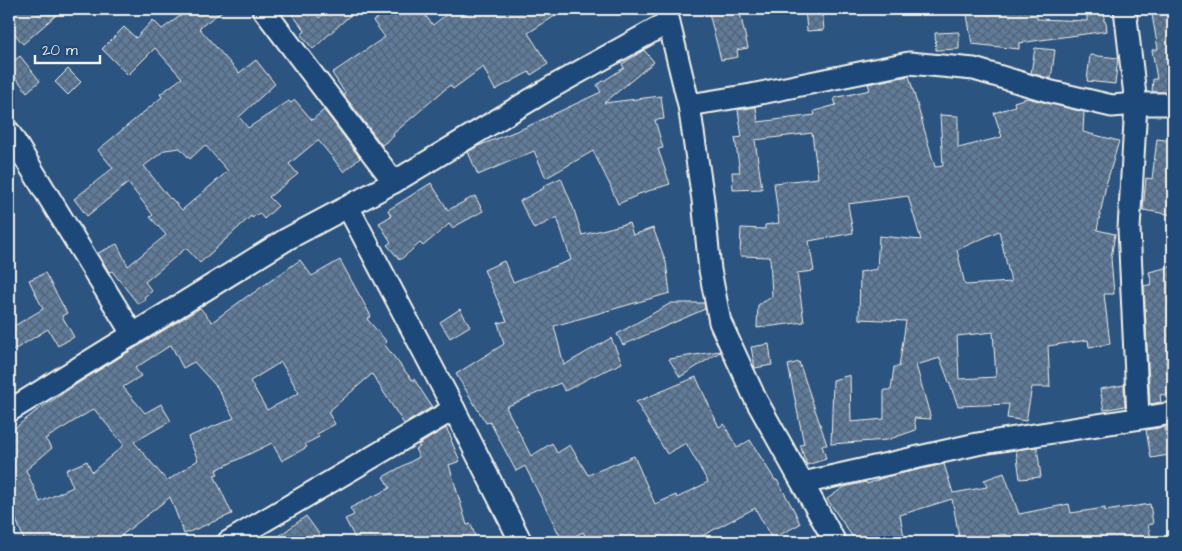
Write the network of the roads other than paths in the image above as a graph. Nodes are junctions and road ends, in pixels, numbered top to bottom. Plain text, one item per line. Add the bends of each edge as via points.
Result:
1 (263, 9) edge
2 (1125, 9) edge
3 (667, 16) edge
4 (1136, 104) junction
5 (1173, 104) edge
6 (689, 105) junction
7 (9, 132) edge
8 (394, 182) junction
9 (348, 207) junction
10 (133, 335) junction
11 (454, 409) junction
12 (9, 411) edge
13 (1173, 412) edge
14 (1138, 417) junction
15 (803, 483) junction
16 (228, 542) edge
17 (521, 542) edge
18 (835, 542) edge

1 - 8 street
2 - 4 street
3 - 6 street
3 - 8 street
4 - 5 street
4 - 6 street via 1112,106 974,68 909,63
4 - 14 street via 1129,229
6 - 15 street via 710,270 720,322 755,398
7 - 10 street
8 - 9 street
9 - 10 street via 287,239
9 - 11 street
10 - 12 street
11 - 16 street
11 - 17 street
13 - 14 street
14 - 15 street via 977,444
15 - 18 street

